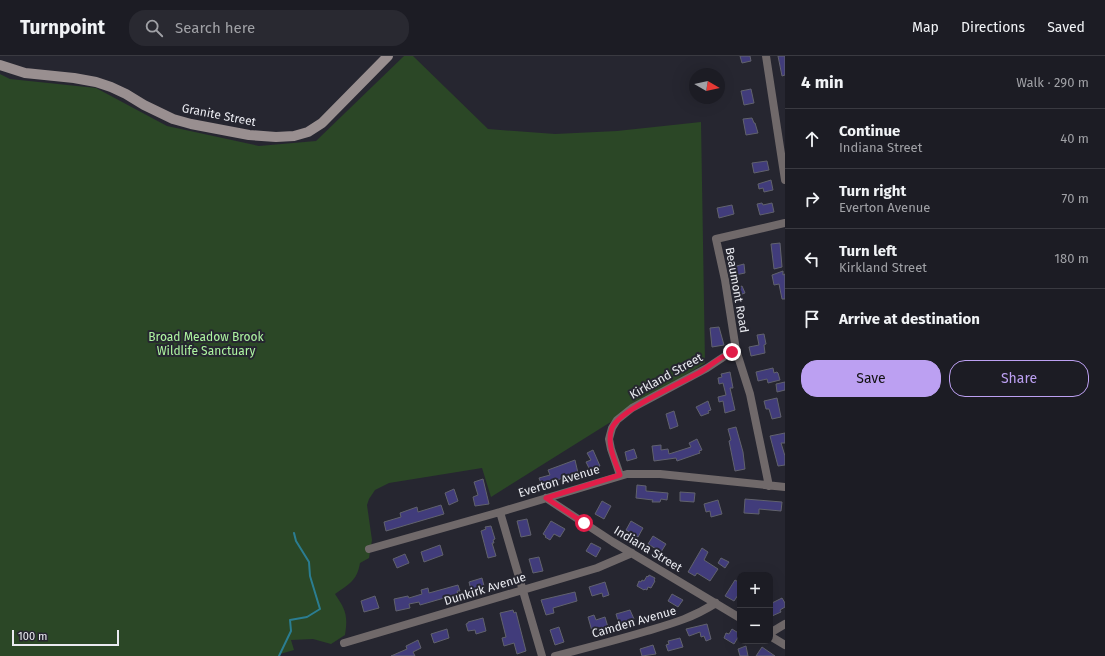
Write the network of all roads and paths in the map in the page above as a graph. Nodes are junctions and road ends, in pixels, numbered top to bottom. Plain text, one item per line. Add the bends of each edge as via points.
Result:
1 (388, 56) edge
2 (766, 56) edge
3 (0, 65) edge
4 (785, 180) edge
5 (785, 223) edge
6 (737, 352) junction
7 (620, 475) junction
8 (770, 486) junction
9 (785, 487) edge
10 (546, 498) junction
11 (500, 512) junction
12 (369, 549) dead end
13 (632, 553) junction
14 (523, 590) junction
15 (716, 604) junction
16 (737, 616) edge
17 (785, 624) edge
18 (773, 632) edge
19 (773, 636) edge
20 (344, 643) dead end
21 (785, 645) edge
22 (542, 656) edge
23 (555, 656) edge

1 - 3 street, Granite Street via 322,123 308,132 276,137 248,135 191,124 173,119 121,91 96,82 25,73
2 - 4 street
5 - 6 street, Beaumont Road via 716,239
6 - 7 street, Kirkland Street via 728,354 632,408 617,420 609,438
6 - 8 street, Beaumont Road via 750,394
7 - 8 street, Everton Avenue via 660,474
7 - 10 street, Everton Avenue
8 - 9 street, Everton Avenue
10 - 11 street, Everton Avenue
10 - 13 street, Indiana Street
11 - 12 street, Everton Avenue
11 - 14 street
13 - 14 street, Dunkirk Avenue via 608,564
13 - 15 street, Indiana Street
14 - 20 street, Dunkirk Avenue
14 - 22 street
15 - 16 street, Indiana Street
15 - 23 street, Camden Avenue via 678,622
17 - 18 street
19 - 21 street

